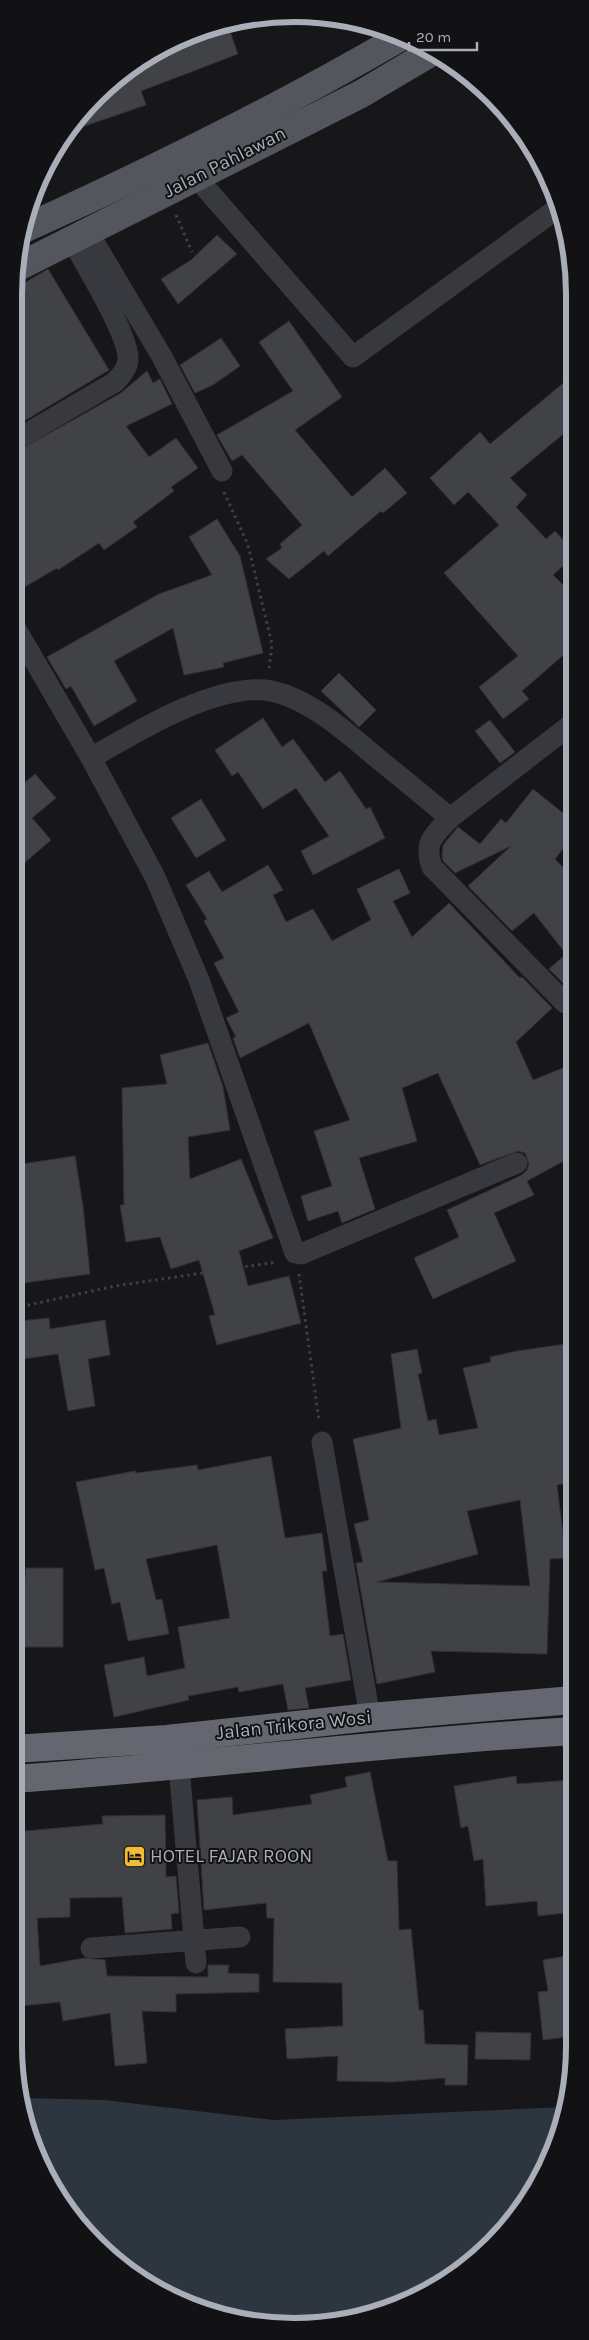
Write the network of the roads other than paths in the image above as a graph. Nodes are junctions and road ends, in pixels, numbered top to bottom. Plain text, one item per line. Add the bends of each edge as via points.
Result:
1 (394, 41) edge
2 (425, 56) edge
3 (347, 69) junction
4 (361, 94) junction
5 (196, 178) junction
6 (120, 200) junction
7 (553, 211) edge
8 (31, 226) edge
9 (80, 236) junction
10 (24, 264) edge
11 (22, 436) edge
12 (222, 471) road end
13 (22, 639) edge
14 (566, 728) edge
15 (91, 758) junction
16 (450, 818) junction
17 (565, 1003) dead end
18 (517, 1163) dead end
19 (322, 1442) road end
20 (566, 1701) edge
21 (370, 1717) junction
22 (566, 1731) edge
23 (119, 1742) junction
24 (22, 1748) edge
25 (179, 1766) junction
26 (121, 1772) junction
27 (22, 1778) edge
28 (240, 1937) dead end
29 (194, 1940) junction
30 (91, 1948) dead end
31 (196, 1963) dead end

1 - 3 main road, Jalan Pahlawan
2 - 4 main road, Jalan Pahlawan
3 - 4 main road
3 - 6 main road, Jalan Pahlawan via 208,142
4 - 5 main road, Jalan Pahlawan
5 - 6 main road, Jalan Pahlawan via 158,197
5 - 7 street via 353,357
6 - 8 main road, Jalan Pahlawan
6 - 9 main road, Jalan Pahlawan
9 - 10 main road, Jalan Pahlawan
9 - 11 street via 124,336 128,359 115,382
9 - 12 street via 161,355
13 - 15 street
14 - 16 street
15 - 16 street via 175,713 219,695 267,690 323,714
15 - 18 street via 155,877 199,980 297,1256
16 - 17 street via 428,843 432,867
19 - 21 street
20 - 21 highway, Jalan Trikora Wosi
21 - 23 highway, Jalan Trikora Wosi
22 - 25 highway, Jalan Trikora Wosi via 459,1738
23 - 24 highway, Jalan Trikora Wosi
23 - 26 highway
25 - 26 highway, Jalan Trikora Wosi
25 - 29 street
26 - 27 highway, Jalan Trikora Wosi
28 - 29 street
29 - 30 street
29 - 31 street

